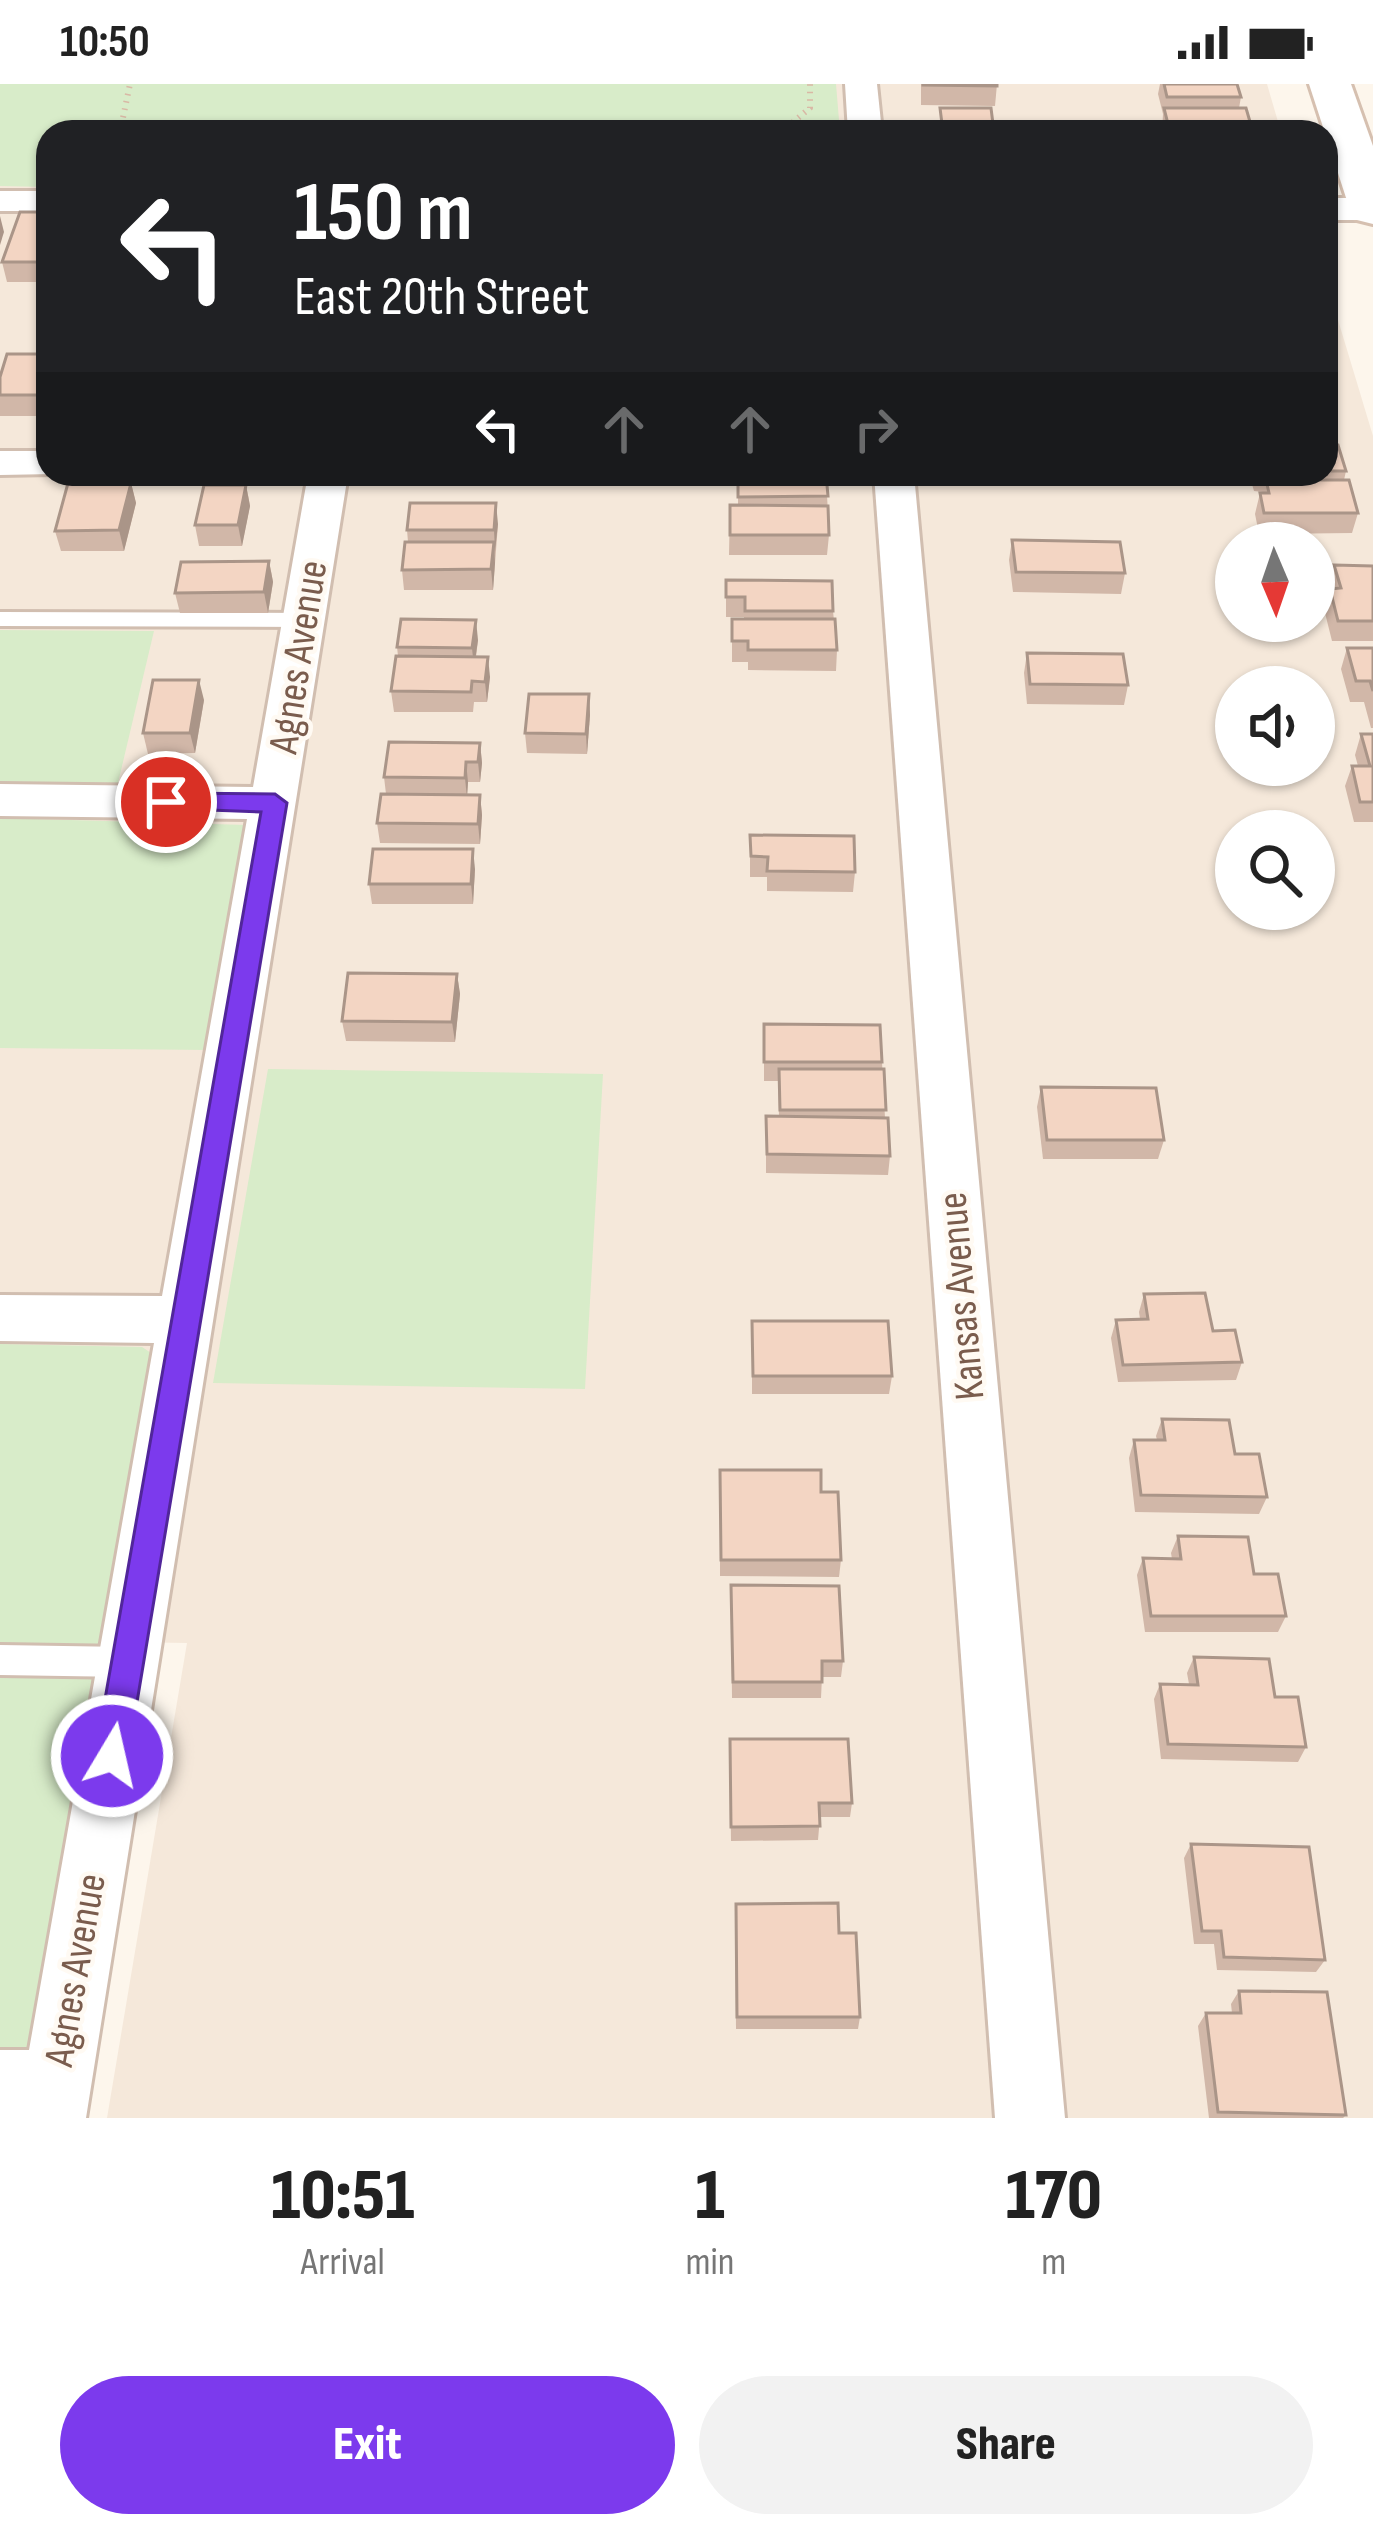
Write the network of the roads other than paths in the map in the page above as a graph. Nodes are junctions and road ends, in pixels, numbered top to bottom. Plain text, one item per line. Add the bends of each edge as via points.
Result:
1 (861, 84) edge
2 (1330, 84) edge
3 (864, 120) edge
4 (0, 201) edge
5 (36, 201) edge
6 (1338, 209) edge
7 (1373, 210) edge
8 (0, 463) edge
9 (36, 464) edge
10 (326, 486) edge
11 (895, 486) edge
12 (0, 619) edge
13 (306, 620) junction
14 (0, 800) edge
15 (275, 803) junction
16 (0, 1318) edge
17 (188, 1321) junction
18 (0, 1660) edge
19 (128, 1662) junction
20 (36, 2095) edge
21 (1030, 2118) edge

1 - 3 street
2 - 7 street
4 - 5 street
6 - 7 street
8 - 9 street
10 - 13 street, Agnes Avenue
11 - 21 street, Kansas Avenue
12 - 13 lane
13 - 15 street, Agnes Avenue
14 - 15 street
15 - 17 street, Agnes Avenue
16 - 17 street
17 - 19 street, Agnes Avenue
18 - 19 lane
19 - 20 street, Agnes Avenue

